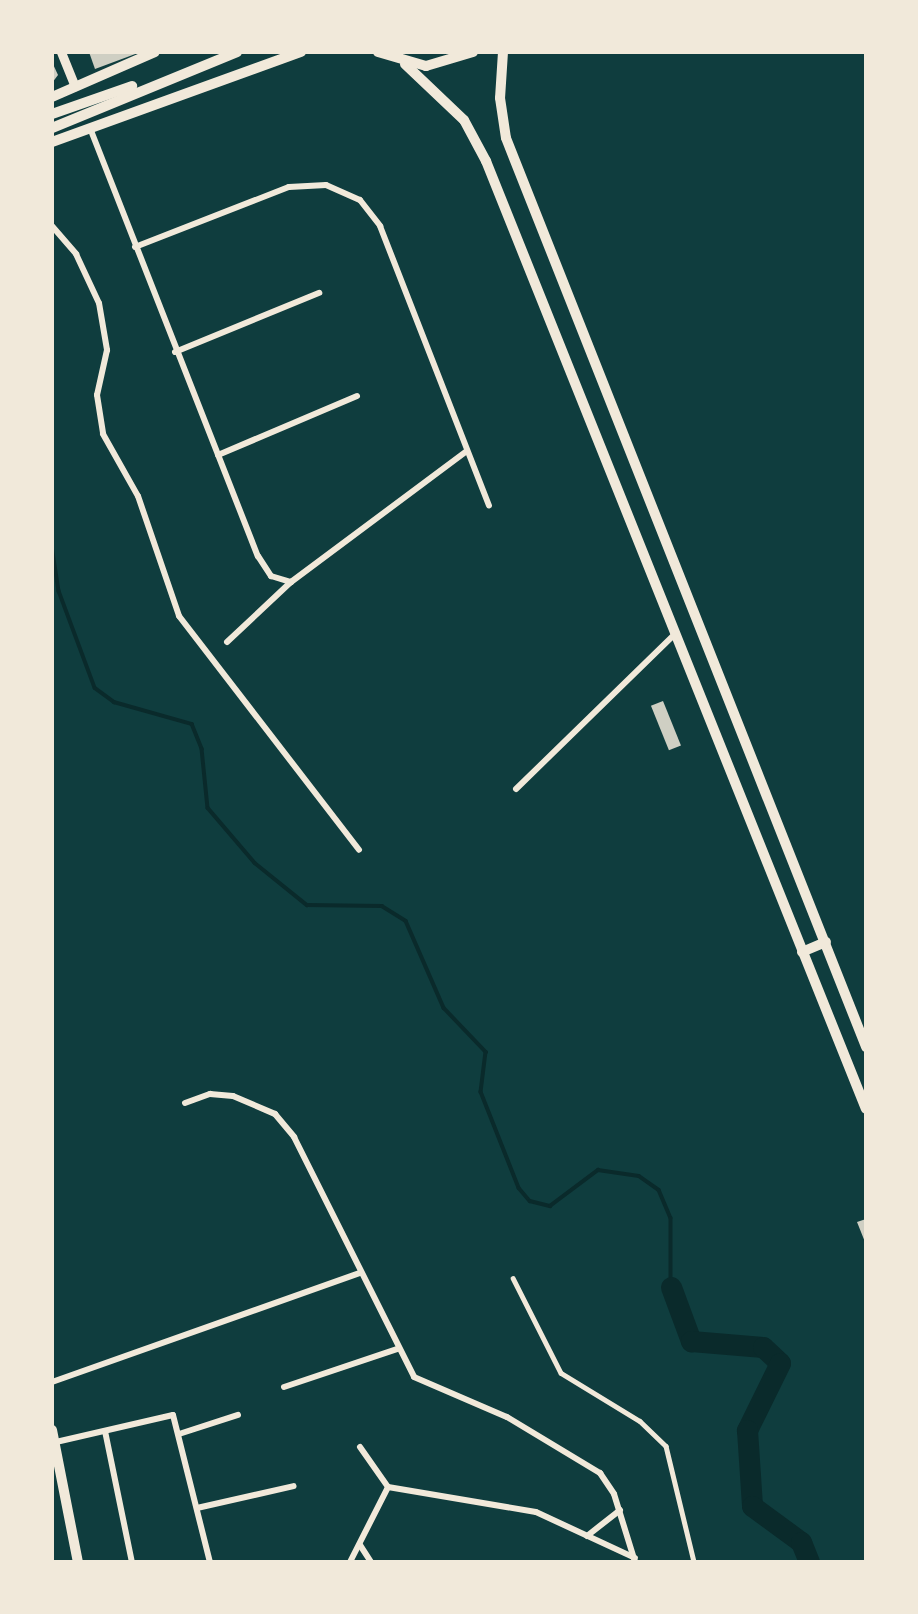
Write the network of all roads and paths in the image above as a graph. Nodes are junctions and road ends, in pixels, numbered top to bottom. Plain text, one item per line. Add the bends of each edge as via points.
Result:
1 (61, 52) edge
2 (155, 52) edge
3 (220, 52) edge
4 (237, 52) edge
5 (301, 52) edge
6 (378, 52) edge
7 (473, 52) edge
8 (503, 52) edge
9 (405, 64) junction
10 (75, 86) junction
11 (52, 97) edge
12 (52, 114) edge
13 (90, 127) junction
14 (52, 128) edge
15 (52, 142) edge
16 (52, 226) edge
17 (135, 247) junction
18 (319, 293) dead end
19 (175, 352) junction
20 (358, 396) dead end
21 (467, 451) junction
22 (218, 455) junction
23 (489, 506) dead end
24 (291, 582) junction
25 (673, 636) junction
26 (227, 642) dead end
27 (516, 789) dead end
28 (359, 850) dead end
29 (826, 942) junction
30 (802, 952) junction
31 (866, 1047) edge
32 (184, 1103) dead end
33 (864, 1103) edge
34 (359, 1273) junction
35 (513, 1278) dead end
36 (397, 1349) junction
37 (52, 1382) edge
38 (284, 1387) dead end
39 (238, 1415) dead end
40 (52, 1430) edge
41 (105, 1431) junction
42 (179, 1434) junction
43 (56, 1442) junction
44 (360, 1447) dead end
45 (63, 1482) junction
46 (294, 1486) dead end
47 (388, 1487) junction
48 (52, 1488) edge
49 (197, 1508) junction
50 (620, 1510) junction
51 (587, 1536) junction
52 (360, 1545) junction
53 (635, 1560) edge
54 (78, 1562) edge
55 (132, 1562) edge
56 (210, 1562) edge
57 (350, 1562) edge
58 (371, 1562) edge
59 (694, 1562) edge

1 - 10 main road
2 - 10 main road
3 - 12 main road
4 - 14 main road
5 - 13 main road
6 - 9 main road
7 - 9 main road via 446,64
8 - 29 main road via 499,98 506,138
9 - 25 main road via 464,120 486,161
10 - 11 main road
13 - 15 main road
13 - 17 street
16 - 28 street via 76,254 99,303 107,350 97,395 103,435 138,496 178,616
17 - 19 street
17 - 21 street via 289,187 326,185 360,200 380,226
18 - 19 street
19 - 22 street
20 - 22 street
21 - 23 street
21 - 24 street
22 - 24 street via 266,571
24 - 26 street
25 - 27 street
25 - 30 main road
29 - 30 main road
29 - 31 main road
30 - 33 main road
32 - 34 street via 209,1094 233,1096 275,1114 300,1148
34 - 36 street
34 - 37 street
35 - 59 street via 561,1373 640,1421 666,1446
36 - 38 street
36 - 50 street via 414,1377 507,1417 600,1473
39 - 42 street
40 - 43 main road
41 - 42 street via 173,1415
41 - 43 street
41 - 55 street
42 - 49 street
43 - 45 main road
44 - 47 street
45 - 48 main road
45 - 54 main road
46 - 49 street
47 - 51 street via 536,1512
47 - 52 street
49 - 56 street
50 - 51 street
50 - 53 street
51 - 53 street
52 - 57 street
52 - 58 street

